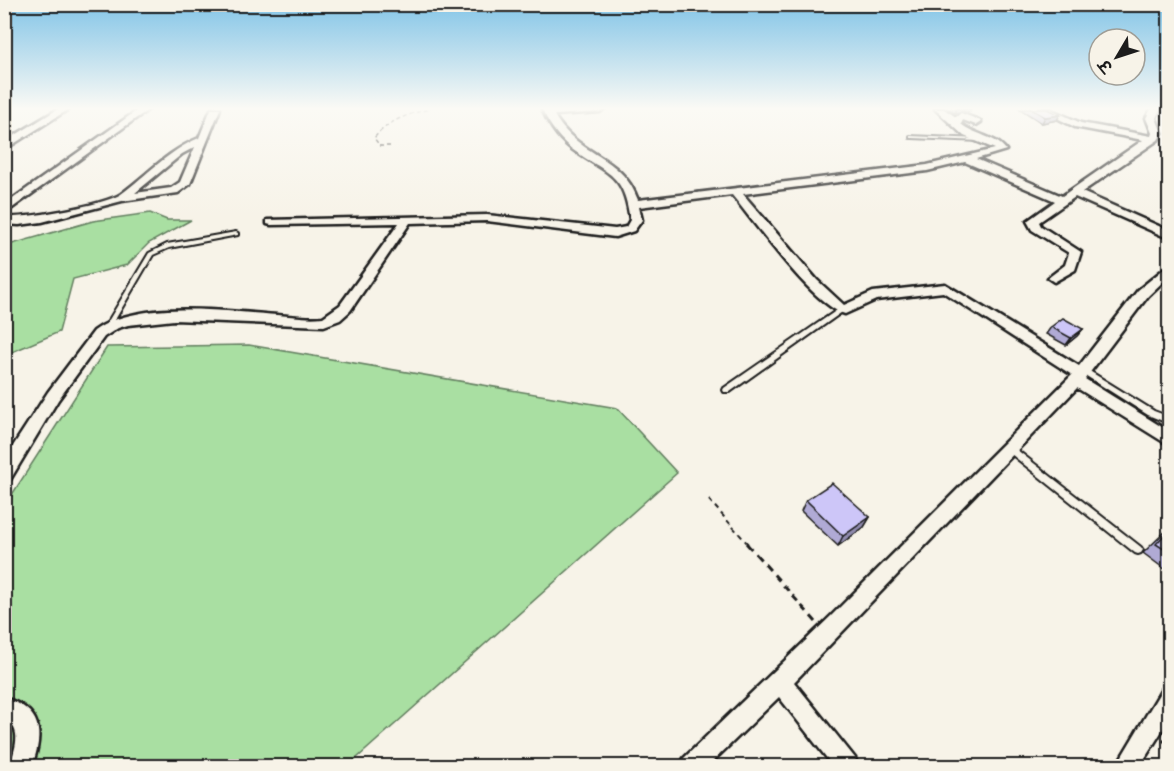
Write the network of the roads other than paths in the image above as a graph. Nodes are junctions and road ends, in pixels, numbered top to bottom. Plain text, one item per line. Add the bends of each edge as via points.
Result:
1 (95, 145) edge
2 (191, 145) edge
3 (199, 145) edge
4 (574, 145) edge
5 (993, 145) edge
6 (1142, 145) edge
7 (967, 159) junction
8 (1074, 192) junction
9 (736, 193) junction
10 (122, 198) junction
11 (1062, 200) junction
12 (634, 204) junction
13 (4, 211) edge
14 (4, 220) edge
15 (406, 221) junction
16 (271, 222) dead end
17 (236, 234) dead end
18 (1170, 236) edge
19 (1170, 268) edge
20 (1054, 278) dead end
21 (842, 310) junction
22 (107, 328) junction
23 (1080, 374) junction
24 (727, 390) dead end
25 (1170, 421) edge
26 (1170, 440) edge
27 (1008, 448) junction
28 (4, 475) edge
29 (1138, 550) dead end
30 (781, 682) junction
31 (1170, 697) edge
32 (4, 709) edge
33 (21, 766) edge
34 (692, 766) edge
35 (847, 766) edge
36 (1127, 766) edge

1 - 13 street
2 - 10 street
3 - 10 street via 181,188
4 - 12 street via 611,167
5 - 7 street via 1002,149
6 - 8 street
7 - 9 street via 927,168
7 - 11 street
8 - 11 street
8 - 18 street
9 - 12 street
9 - 21 street via 812,283
10 - 14 street via 36,220
11 - 20 street via 1032,223 1075,252 1071,267
12 - 15 street via 634,225 615,232 504,219
15 - 16 street
15 - 22 street via 342,312 329,320 175,316 127,320
17 - 22 lane via 156,250
19 - 23 street via 1143,293
21 - 23 street via 873,296 945,288
21 - 24 lane
22 - 28 street via 53,396
23 - 25 lane
23 - 26 street
23 - 27 street
27 - 29 lane
27 - 30 street
30 - 34 street
30 - 35 street
31 - 36 street
32 - 33 street via 24,719 29,732

